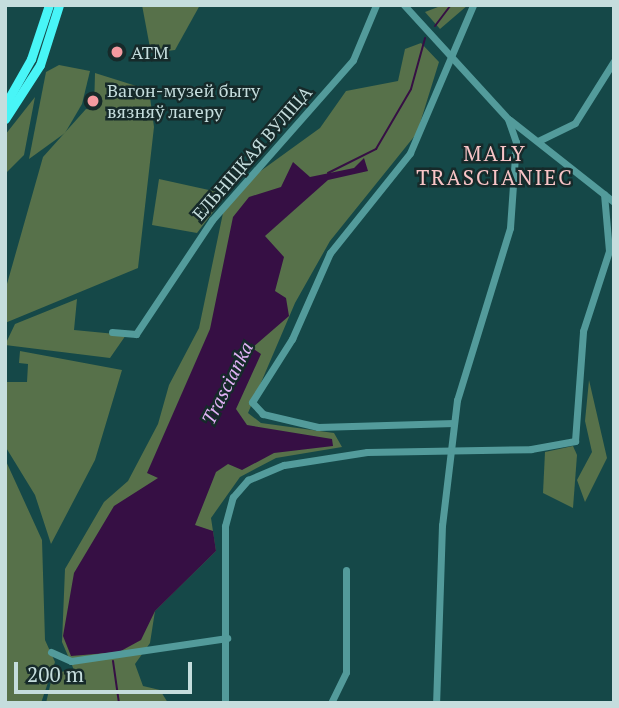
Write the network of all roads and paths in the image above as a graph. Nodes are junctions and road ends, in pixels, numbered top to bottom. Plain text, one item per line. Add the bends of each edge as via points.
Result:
1 (49, 5) edge
2 (59, 5) edge
3 (376, 5) edge
4 (404, 5) edge
5 (473, 5) edge
6 (449, 56) junction
7 (614, 61) edge
8 (5, 105) edge
9 (508, 119) junction
10 (5, 120) edge
11 (538, 141) junction
12 (516, 142) junction
13 (604, 194) junction
14 (614, 202) edge
15 (111, 332) dead end
16 (454, 423) junction
17 (451, 448) junction
18 (346, 570) dead end
19 (227, 638) junction
20 (51, 652) dead end
21 (225, 703) edge
22 (331, 703) edge
23 (436, 703) edge

1 - 8 main road
2 - 10 main road via 40,65
3 - 15 street, ЕЛЬНІЦКАЯ ВУЛІЦА via 353,60 289,139 225,203 136,334
4 - 6 street
5 - 6 street
6 - 9 street
6 - 16 street via 410,153 337,243 292,339 252,402 263,414 318,427
7 - 11 street via 575,123
9 - 11 street
9 - 12 street
11 - 12 street
11 - 13 street
12 - 16 street via 510,228 472,338
13 - 14 street
13 - 17 street via 609,251 583,331 577,438 531,449
16 - 17 street
17 - 19 street via 330,458 267,470 236,491 225,526
17 - 23 street
18 - 22 street via 346,672
19 - 20 street via 71,661
19 - 21 street

